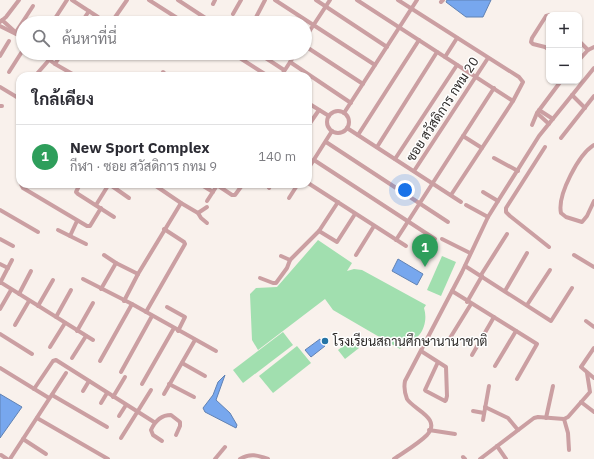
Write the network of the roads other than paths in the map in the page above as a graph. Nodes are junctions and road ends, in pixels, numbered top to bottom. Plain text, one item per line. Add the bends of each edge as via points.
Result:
1 (19, 0) edge
2 (67, 0) edge
3 (72, 0) edge
4 (127, 0) edge
5 (149, 0) edge
6 (178, 0) edge
7 (240, 0) edge
8 (265, 0) edge
9 (275, 0) edge
10 (316, 0) edge
11 (330, 0) edge
12 (357, 0) edge
13 (398, 0) edge
14 (417, 0) edge
15 (33, 6) dead end
16 (326, 6) junction
17 (412, 8) junction
18 (89, 11) junction
19 (233, 14) dead end
20 (27, 16) edge
21 (57, 16) edge
22 (86, 16) edge
23 (96, 16) edge
24 (116, 16) edge
25 (174, 16) edge
26 (199, 16) edge
27 (257, 16) edge
28 (300, 16) edge
29 (546, 16) edge
30 (1, 21) edge
31 (314, 25) junction
32 (0, 26) edge
33 (400, 27) junction
34 (312, 28) edge
35 (16, 32) edge
36 (16, 32) edge
37 (457, 38) junction
38 (419, 40) junction
39 (9, 41) dead end
40 (582, 45) edge
41 (387, 47) junction
42 (594, 47) edge
43 (546, 48) edge
44 (588, 50) junction
45 (312, 51) edge
46 (437, 52) junction
47 (0, 56) edge
48 (445, 57) junction
49 (582, 57) edge
50 (488, 58) junction
51 (17, 60) edge
52 (49, 60) joint
53 (58, 60) edge
54 (244, 60) edge
55 (269, 60) edge
56 (290, 62) joint
57 (55, 64) junction
58 (376, 65) junction
59 (457, 65) junction
60 (594, 68) edge
61 (284, 70) joint
62 (67, 71) edge
63 (10, 72) dead end
64 (38, 72) edge
65 (262, 72) edge
66 (305, 72) edge
67 (475, 76) junction
68 (312, 77) edge
69 (363, 84) junction
70 (559, 84) edge
71 (0, 87) edge
72 (494, 88) junction
73 (572, 95) junction
74 (16, 96) edge
75 (594, 96) edge
76 (513, 101) junction
77 (351, 103) junction
78 (312, 105) edge
79 (585, 108) junction
80 (319, 110) junction
81 (538, 112) junction
82 (344, 113) junction
83 (329, 116) junction
84 (553, 119) junction
85 (312, 120) edge
86 (549, 124) junction
87 (532, 125) dead end
88 (347, 128) junction
89 (332, 131) junction
90 (358, 135) junction
91 (463, 136) junction
92 (561, 138) dead end
93 (326, 142) junction
94 (594, 145) edge
95 (377, 147) junction
96 (545, 147) dead end
97 (482, 148) junction
98 (494, 158) dead end
99 (395, 159) junction
100 (314, 160) junction
101 (523, 162) junction
102 (312, 163) edge
103 (532, 167) junction
104 (414, 171) junction
105 (518, 171) junction
106 (433, 184) junction
107 (312, 186) edge
108 (23, 188) edge
109 (78, 188) edge
110 (107, 188) edge
111 (114, 188) edge
112 (159, 188) edge
113 (206, 188) edge
114 (215, 188) edge
115 (222, 188) edge
116 (240, 188) edge
117 (295, 188) edge
118 (213, 192) junction
119 (483, 192) dead end
120 (451, 195) junction
121 (128, 198) dead end
122 (288, 198) dead end
123 (207, 201) dead end
124 (498, 201) junction
125 (594, 201) edge
126 (338, 202) junction
127 (461, 202) dead end
128 (181, 203) junction
129 (420, 203) junction
130 (466, 204) dead end
131 (96, 205) junction
132 (207, 207) dead end
133 (101, 208) junction
134 (0, 210) edge
135 (198, 212) junction
136 (356, 214) junction
137 (114, 217) dead end
138 (488, 217) junction
139 (77, 221) junction
140 (408, 222) junction
141 (448, 222) dead end
142 (207, 223) dead end
143 (374, 226) junction
144 (164, 229) junction
145 (58, 230) dead end
146 (319, 231) junction
147 (38, 232) dead end
148 (507, 234) dead end
149 (70, 236) junction
150 (0, 239) edge
151 (435, 239) dead end
152 (442, 239) dead end
153 (396, 240) junction
154 (86, 244) dead end
155 (13, 246) dead end
156 (406, 246) dead end
157 (549, 247) dead end
158 (470, 253) junction
159 (527, 253) dead end
160 (574, 254) dead end
161 (356, 255) dead end
162 (104, 256) dead end
163 (281, 256) dead end
164 (12, 260) dead end
165 (290, 260) junction
166 (116, 263) junction
167 (0, 264) edge
168 (465, 266) junction
169 (594, 267) edge
170 (8, 268) junction
171 (550, 270) dead end
172 (31, 271) dead end
173 (138, 274) junction
174 (481, 276) junction
175 (260, 278) dead end
176 (83, 279) dead end
177 (53, 280) dead end
178 (0, 282) edge
179 (572, 288) dead end
180 (101, 289) junction
181 (11, 290) junction
182 (71, 290) dead end
183 (452, 291) junction
184 (504, 291) junction
185 (19, 294) junction
186 (29, 301) junction
187 (124, 301) junction
188 (93, 303) dead end
189 (469, 303) junction
190 (132, 304) junction
191 (38, 306) junction
192 (527, 306) junction
193 (167, 307) dead end
194 (0, 308) edge
195 (146, 312) junction
196 (152, 316) junction
197 (56, 317) junction
198 (494, 317) junction
199 (586, 320) dead end
200 (65, 323) junction
201 (15, 325) dead end
202 (594, 327) edge
203 (174, 328) junction
204 (77, 331) junction
205 (178, 331) junction
206 (516, 331) junction
207 (0, 334) edge
208 (86, 336) junction
209 (450, 338) dead end
210 (93, 340) dead end
211 (195, 340) junction
212 (50, 347) dead end
213 (594, 348) edge
214 (216, 351) dead end
215 (421, 351) junction
216 (32, 354) dead end
217 (472, 354) dead end
218 (72, 358) dead end
219 (100, 361) dead end
220 (438, 362) junction
221 (182, 363) junction
222 (495, 366) dead end
223 (0, 368) edge
224 (121, 372) dead end
225 (66, 373) dead end
226 (587, 373) junction
227 (205, 376) dead end
228 (125, 377) dead end
229 (594, 378) edge
230 (517, 379) dead end
231 (88, 381) junction
232 (142, 384) dead end
233 (170, 384) junction
234 (489, 386) dead end
235 (553, 386) dead end
236 (34, 389) junction
237 (151, 390) dead end
238 (83, 391) dead end
239 (592, 391) edge
240 (107, 393) junction
241 (164, 394) dead end
242 (51, 397) junction
243 (113, 397) junction
244 (194, 397) dead end
245 (581, 402) junction
246 (101, 403) dead end
247 (126, 405) junction
248 (485, 406) junction
249 (472, 411) dead end
250 (137, 412) junction
251 (594, 412) edge
252 (484, 413) junction
253 (119, 416) dead end
254 (37, 418) junction
255 (546, 418) junction
256 (564, 419) junction
257 (483, 420) dead end
258 (154, 422) junction
259 (108, 427) dead end
260 (429, 430) junction
261 (518, 430) junction
262 (455, 434) dead end
263 (176, 435) dead end
264 (121, 438) dead end
265 (23, 439) junction
266 (162, 442) dead end
267 (225, 446) dead end
268 (498, 446) junction
269 (569, 450) dead end
270 (46, 454) dead end
271 (98, 454) junction
272 (1, 455) dead end
273 (8, 459) edge
274 (94, 459) edge
275 (108, 459) edge
276 (215, 459) edge
277 (240, 459) edge
278 (268, 459) edge
279 (394, 459) edge
280 (480, 459) edge
281 (506, 459) edge

1 - 30 street
2 - 21 street
3 - 18 street
4 - 24 street
5 - 25 street
6 - 26 street
7 - 19 street
8 - 27 street
9 - 28 street
10 - 16 street
11 - 16 street
12 - 33 street
13 - 17 street
14 - 17 street
15 - 20 street
16 - 31 street
16 - 41 street
17 - 33 street
17 - 37 street
18 - 22 street
18 - 23 street
29 - 43 street via 531,42
30 - 35 street
31 - 34 street
31 - 58 street
32 - 36 street
33 - 38 street
33 - 41 street
37 - 48 street
37 - 50 street
38 - 46 street
38 - 90 street
39 - 47 street
40 - 44 street
41 - 58 street
42 - 44 street
44 - 49 street
45 - 69 street
46 - 48 street
46 - 95 street
48 - 59 street
50 - 67 street, ซอย สวัสดิการ กทม 20
50 - 76 street via 523,82
51 - 63 street
52 - 57 street
52 - 64 street
53 - 57 street
54 - 65 street
55 - 61 street
56 - 61 street
56 - 66 street
57 - 62 street
58 - 69 street
59 - 67 street
59 - 99 street
60 - 73 street
67 - 72 street
67 - 104 street, ซอย สวัสดิการ กทม 20
68 - 77 street
69 - 77 street
70 - 81 street
71 - 74 street
72 - 76 street
72 - 91 street
73 - 79 street
73 - 84 street
75 - 79 street
76 - 97 street
77 - 82 street
78 - 80 street
79 - 92 street
80 - 83 street
80 - 85 street
81 - 84 street
81 - 86 street
81 - 87 street
82 - 83 street via 336,112
82 - 88 street via 349,120
83 - 89 street via 328,125
84 - 86 street
86 - 101 street
88 - 89 street via 340,133
88 - 90 street
89 - 93 street
90 - 95 street
91 - 97 street
91 - 106 street
93 - 100 street
93 - 129 street
94 - 125 street via 576,165 561,198 561,212 566,217 582,222
95 - 99 street
96 - 103 street
97 - 120 street
98 - 105 street
99 - 104 street
100 - 102 street
100 - 140 street
101 - 103 street
101 - 105 street
103 - 157 street via 508,204 506,212
104 - 106 street
105 - 124 street
106 - 120 street
106 - 129 street
107 - 126 street
108 - 139 street
109 - 131 street via 76,192
110 - 131 street
111 - 121 street
112 - 128 street
113 - 118 street
114 - 118 street
115 - 116 street via 232,195
117 - 122 street
118 - 123 street
119 - 124 street
120 - 127 street
124 - 138 street
126 - 136 street
126 - 146 street
128 - 135 street
128 - 144 street
129 - 140 street
129 - 141 street
130 - 138 street
131 - 133 street
132 - 135 street
133 - 137 street
133 - 139 street via 90,226
134 - 147 street
135 - 142 street
136 - 143 street
136 - 146 street via 337,242
138 - 158 street
139 - 149 street
140 - 151 street
140 - 153 street
143 - 153 street
143 - 161 street
144 - 173 street
144 - 195 street via 185,244
145 - 149 street
146 - 165 street
148 - 174 street
149 - 154 street
150 - 155 street
152 - 158 street
153 - 156 street
158 - 168 street
159 - 184 street
160 - 169 street
162 - 166 street
163 - 165 street
164 - 170 street
165 - 175 street via 276,283
166 - 173 street
166 - 180 street
167 - 170 street
168 - 174 street
168 - 183 street
170 - 178 street
171 - 192 street
172 - 185 street
173 - 187 street
174 - 184 street
174 - 189 street
176 - 180 street
177 - 191 street
178 - 181 street
179 - 192 street via 551,321
180 - 187 street
181 - 185 street
181 - 194 street
182 - 197 street
183 - 189 street
183 - 215 street
184 - 192 street
185 - 186 street
186 - 191 street
186 - 201 street
187 - 190 street
188 - 204 street
189 - 198 street
189 - 209 street
190 - 195 street
190 - 219 street
191 - 197 street
193 - 205 street via 185,317
195 - 196 street
196 - 203 street
196 - 224 street
197 - 200 street
198 - 206 street
198 - 217 street
199 - 202 street
200 - 204 street
200 - 212 street
203 - 205 street
203 - 232 street
204 - 208 street
205 - 211 street
206 - 222 street
206 - 230 street via 537,344
207 - 216 street
208 - 210 street
208 - 218 street
211 - 214 street
211 - 221 street
213 - 226 street via 581,366
215 - 220 street
215 - 260 street via 405,381 405,388 408,400 428,417
220 - 220 street via 446,369 447,396 444,401 425,390
221 - 227 street
221 - 233 street
223 - 236 street
225 - 242 street
226 - 229 street
226 - 239 street
228 - 243 street
231 - 236 street via 54,360
231 - 238 street
231 - 240 street
233 - 241 street
233 - 244 street
234 - 248 street
235 - 255 street
236 - 242 street
237 - 250 street
239 - 245 street
240 - 243 street
240 - 246 street
242 - 254 street
242 - 259 street
243 - 247 street
245 - 251 street
245 - 256 street
247 - 250 street
247 - 253 street
248 - 252 street
248 - 261 street via 508,418
249 - 252 street
250 - 258 street
250 - 264 street
252 - 257 street
254 - 265 street
254 - 271 street
255 - 256 street
255 - 261 street via 534,418
256 - 269 street
258 - 263 street via 164,416 174,416 181,424
258 - 266 street via 152,432
260 - 262 street
260 - 279 street via 425,436
261 - 268 street
265 - 270 street
265 - 273 street
267 - 276 street
268 - 280 street
268 - 281 street
271 - 274 street
271 - 275 street
272 - 273 street
277 - 278 street via 249,454

